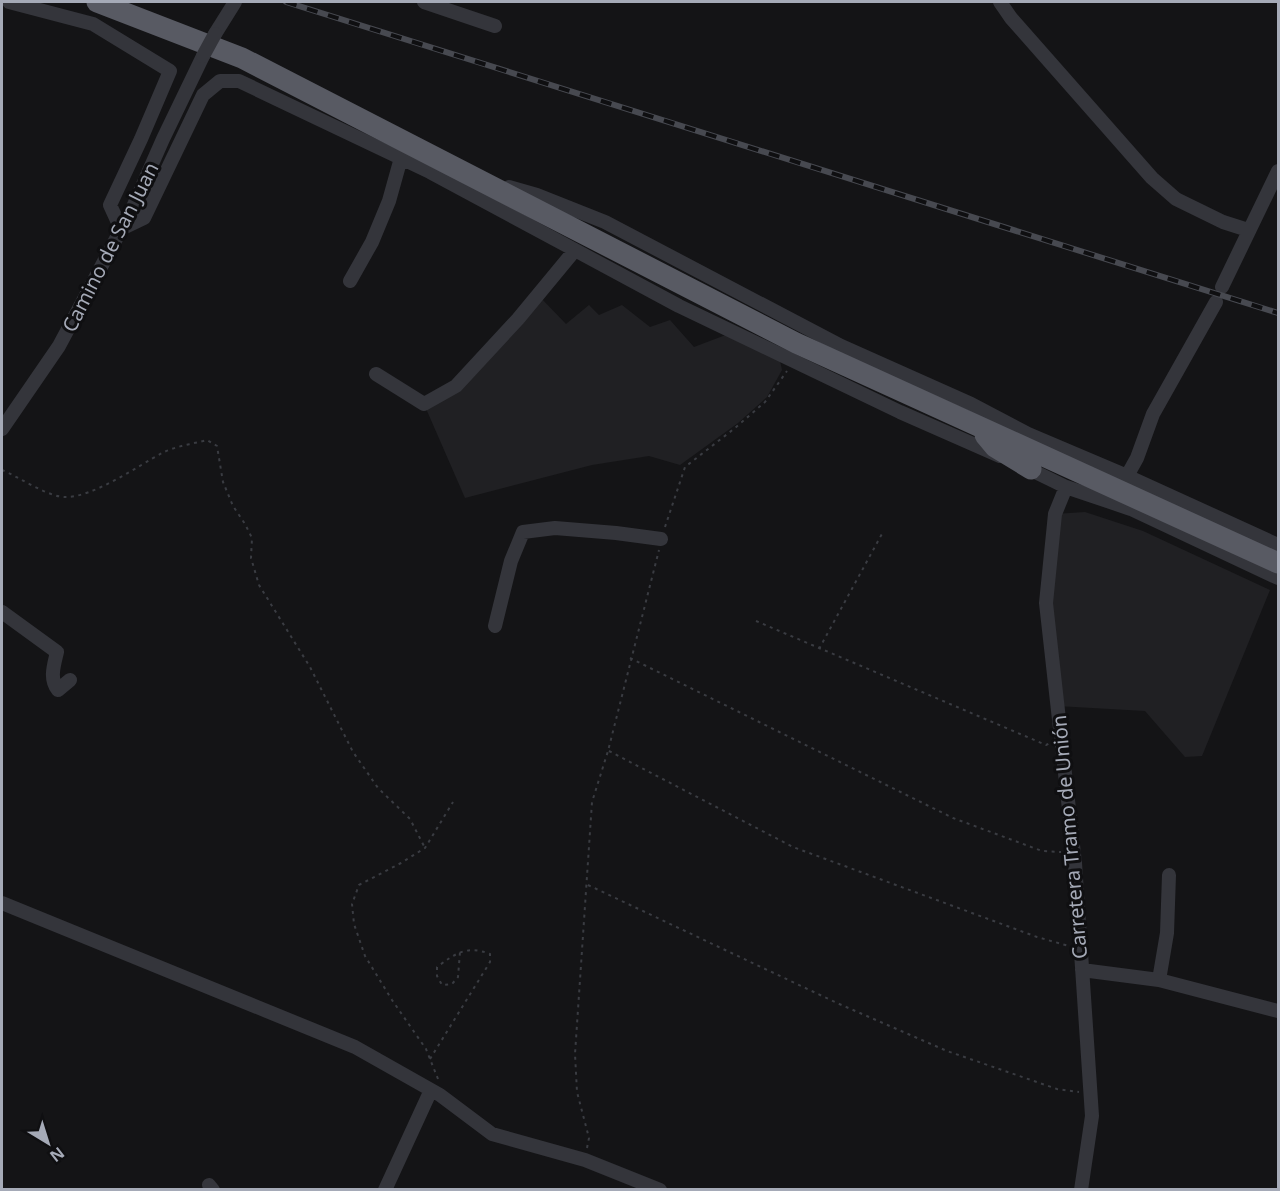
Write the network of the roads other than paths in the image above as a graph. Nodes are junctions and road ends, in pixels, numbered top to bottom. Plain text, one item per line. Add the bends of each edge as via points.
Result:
1 (9, 2) edge
2 (97, 2) edge
3 (424, 2) edge
4 (999, 2) edge
5 (232, 7) edge
6 (457, 7) edge
7 (495, 26) dead end
8 (401, 158) junction
9 (1278, 171) edge
10 (473, 176) junction
11 (121, 229) junction
12 (1248, 230) junction
13 (575, 250) junction
14 (350, 281) dead end
15 (1222, 287) dead end
16 (1216, 302) dead end
17 (376, 374) dead end
18 (7, 412) edge
19 (978, 425) junction
20 (2, 429) edge
21 (1031, 469) junction
22 (1127, 476) junction
23 (1066, 488) junction
24 (661, 539) road end
25 (1278, 545) edge
26 (1278, 563) edge
27 (1278, 578) edge
28 (2, 612) edge
29 (495, 626) dead end
30 (70, 680) dead end
31 (1169, 875) dead end
32 (2, 903) edge
33 (1082, 970) junction
34 (1159, 980) junction
35 (1278, 1011) edge
36 (430, 1090) junction
37 (385, 1190) edge
38 (660, 1190) edge
39 (1082, 1190) edge

1 - 11 street via 93,24 170,70 110,205
2 - 10 highway via 242,58
3 - 6 street
4 - 12 street via 1152,178 1176,199
5 - 11 street, Camino de San Juan, bridge via 215,34
6 - 7 street
8 - 11 street via 246,84 220,81 203,95 144,218
8 - 13 street
8 - 14 street via 389,201
9 - 12 street
10 - 19 highway via 796,343
10 - 22 street via 537,195 605,222 841,346
11 - 18 street, Camino de San Juan via 59,346
12 - 15 street
13 - 17 street via 456,386 423,404
13 - 21 street via 679,306 900,412
16 - 22 street via 1153,414
18 - 20 street, Camino de San Juan
19 - 21 highway via 995,447
19 - 26 highway
21 - 23 street
22 - 25 street
23 - 27 street via 1131,509
23 - 33 street, Carretera Tramo de Unión via 1055,514 1046,603
24 - 29 street via 555,528 524,532 511,561
28 - 30 street via 57,652 53,672 58,690
31 - 34 street via 1167,933
32 - 36 street via 355,1047
33 - 34 street
33 - 39 street, Carretera Tramo de Unión via 1092,1116
34 - 35 street
36 - 37 street
36 - 38 street via 492,1134 585,1160

